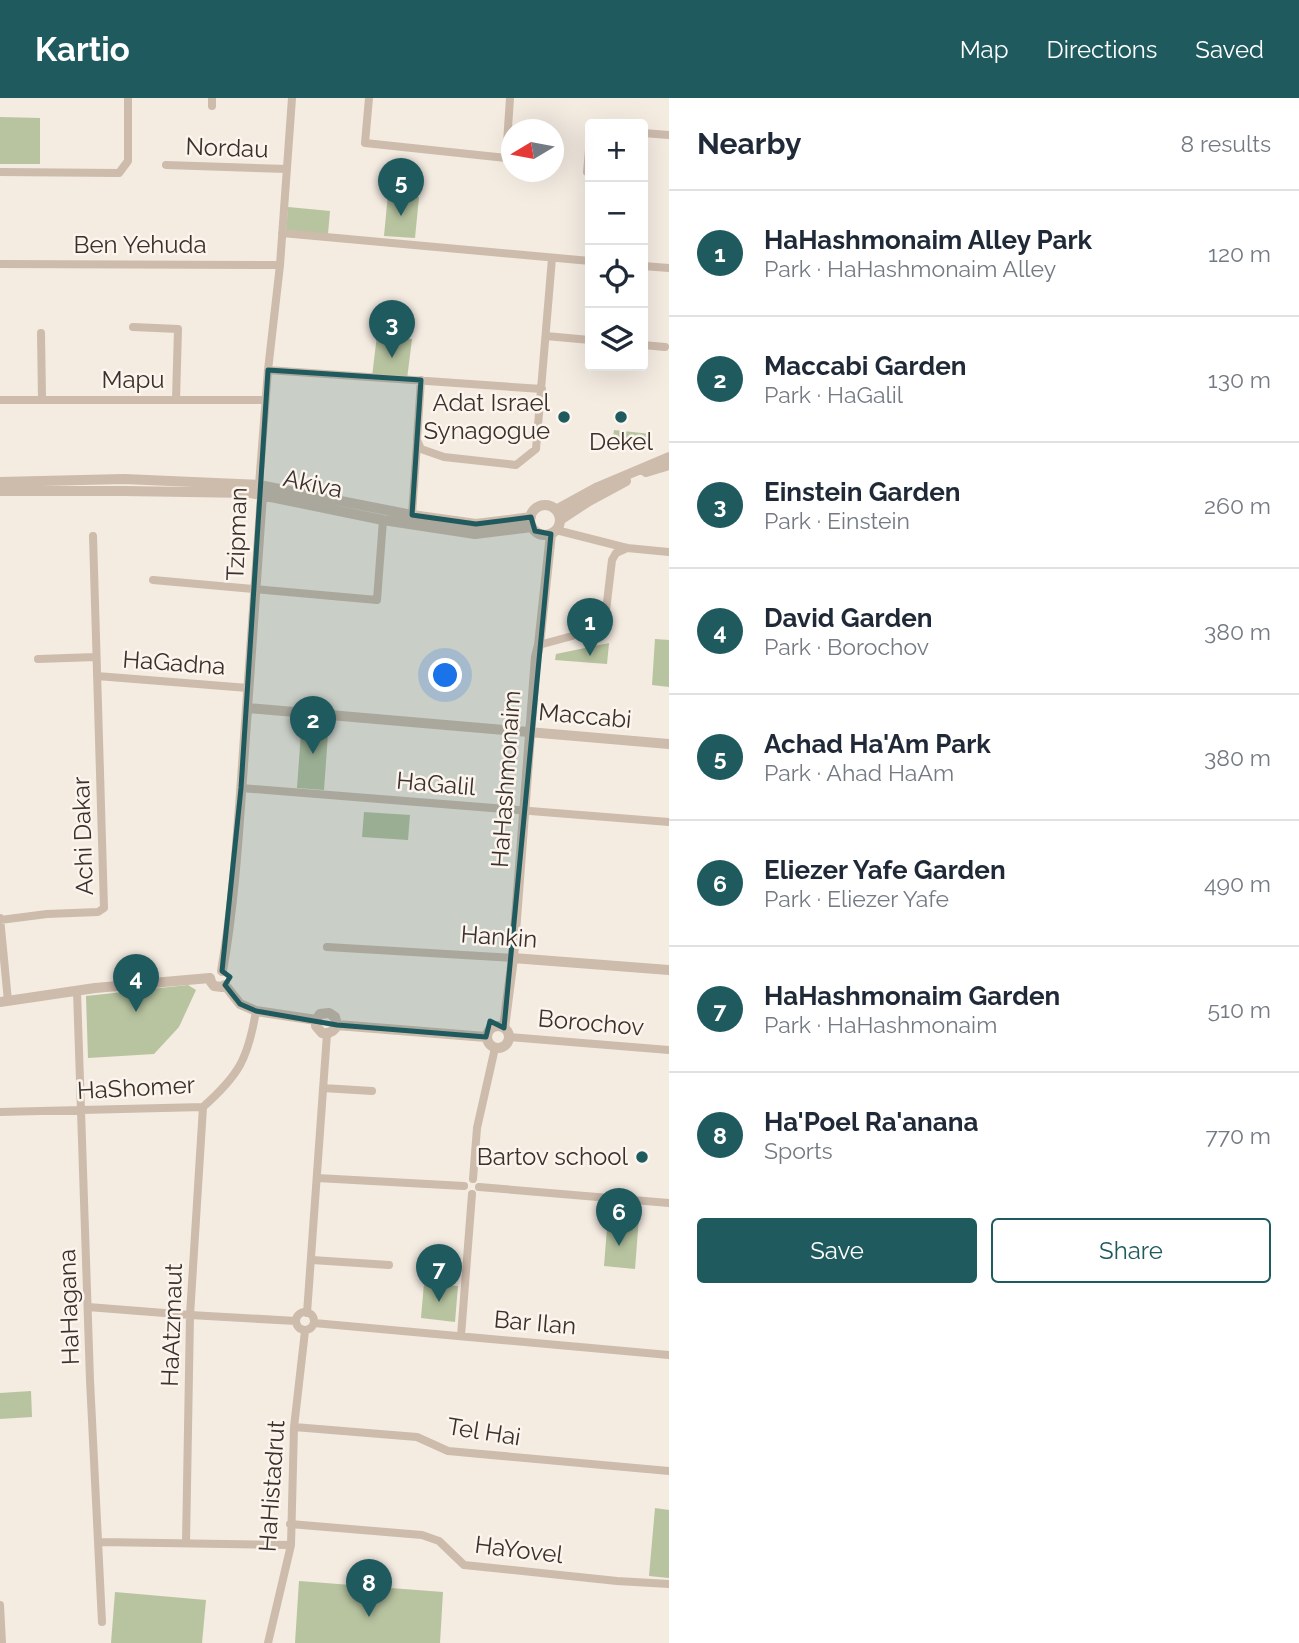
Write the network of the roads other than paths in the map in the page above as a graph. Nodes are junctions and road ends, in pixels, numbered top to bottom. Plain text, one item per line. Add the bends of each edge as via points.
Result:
1 (128, 98) edge
2 (292, 98) edge
3 (369, 98) edge
4 (510, 98) edge
5 (648, 133) edge
6 (669, 135) edge
7 (166, 165) dead end
8 (287, 169) junction
9 (0, 172) edge
10 (282, 233) junction
11 (552, 258) junction
12 (585, 261) edge
13 (0, 264) edge
14 (280, 265) junction
15 (648, 266) edge
16 (669, 268) edge
17 (133, 327) dead end
18 (41, 333) dead end
19 (546, 336) junction
20 (585, 340) edge
21 (648, 345) edge
22 (665, 347) dead end
23 (268, 370) junction
24 (421, 380) junction
25 (542, 389) junction
26 (42, 399) junction
27 (0, 400) edge
28 (176, 400) junction
29 (265, 400) junction
30 (418, 440) junction
31 (669, 457) edge
32 (669, 465) edge
33 (0, 482) edge
34 (264, 489) junction
35 (0, 491) edge
36 (412, 515) junction
37 (383, 520) junction
38 (531, 522) junction
39 (556, 524) junction
40 (93, 536) dead end
41 (627, 548) junction
42 (669, 552) edge
43 (153, 580) dead end
44 (256, 588) junction
45 (539, 645) junction
46 (96, 657) junction
47 (38, 659) dead end
48 (97, 676) junction
49 (248, 688) junction
50 (247, 708) junction
51 (529, 733) junction
52 (669, 744) edge
53 (241, 788) junction
54 (525, 811) junction
55 (669, 822) edge
56 (0, 915) edge
57 (0, 920) edge
58 (327, 947) dead end
59 (513, 958) junction
60 (669, 970) edge
61 (222, 971) junction
62 (211, 978) junction
63 (225, 985) junction
64 (77, 990) junction
65 (4, 1001) edge
66 (256, 1011) junction
67 (316, 1020) junction
68 (337, 1025) junction
69 (507, 1033) junction
70 (327, 1034) junction
71 (486, 1037) junction
72 (495, 1048) junction
73 (669, 1050) edge
74 (323, 1088) junction
75 (372, 1091) dead end
76 (203, 1107) junction
77 (0, 1111) edge
78 (82, 1111) junction
79 (317, 1178) junction
80 (473, 1179) junction
81 (464, 1186) junction
82 (480, 1187) junction
83 (472, 1194) junction
84 (669, 1203) edge
85 (312, 1260) junction
86 (389, 1265) dead end
87 (88, 1307) junction
88 (307, 1313) junction
89 (190, 1315) junction
90 (296, 1321) junction
91 (314, 1323) junction
92 (305, 1331) junction
93 (461, 1336) junction
94 (669, 1355) edge
95 (293, 1427) junction
96 (669, 1471) edge
97 (290, 1524) junction
98 (99, 1542) junction
99 (186, 1543) junction
100 (291, 1545) junction
101 (669, 1584) edge
102 (0, 1605) edge
103 (102, 1622) dead end
104 (2, 1643) edge
105 (268, 1643) edge

1 - 9 street via 128,161 119,173
2 - 8 street, Tzipman
3 - 4 street via 365,143 506,158
5 - 6 street
7 - 8 street, Nordau
8 - 10 street, Tzipman
10 - 11 street
10 - 14 street, Tzipman
11 - 12 street
11 - 19 street
13 - 14 street, Ben Yehuda
14 - 23 street, Tzipman
15 - 16 street
17 - 28 street via 178,328
18 - 26 street
19 - 20 street
19 - 25 street
21 - 22 street
23 - 24 street
23 - 29 street, Tzipman
24 - 25 street
24 - 30 street
25 - 30 street via 536,449 516,465 444,457 421,449
26 - 27 street, Mapu
26 - 28 street, Mapu
28 - 29 street, Mapu
29 - 34 street, Tzipman
30 - 36 street
31 - 39 street via 598,487
32 - 39 street via 633,477
33 - 34 street, Akiva via 124,479
34 - 35 street, Akiva via 251,493
34 - 36 street, Akiva
34 - 37 street, Akiva
34 - 44 street, Tzipman
36 - 38 street, Akiva via 476,524
37 - 38 street, Akiva via 475,534
37 - 44 street via 377,600
38 - 39 street via 540,534
38 - 39 street via 533,512 547,505
39 - 41 street
39 - 45 street, HaHashmonaim
40 - 46 street, Achi Dakar
41 - 42 street
41 - 45 street via 612,560 605,619 598,629
43 - 44 street
44 - 49 street, Tzipman
45 - 51 street, HaHashmonaim
46 - 47 street
46 - 48 street, Achi Dakar
48 - 49 street, HaGadna
48 - 57 street, Achi Dakar via 104,908
49 - 50 street, Tzipman
50 - 51 street, Maccabi
50 - 53 street, Tzipman
51 - 52 street, Maccabi
51 - 54 street, HaHashmonaim
53 - 54 street, HaGalil
53 - 61 street, Tzipman
54 - 55 street, HaGalil
54 - 59 street, HaHashmonaim
56 - 57 street
57 - 65 street
58 - 59 street, Hankin
59 - 60 street, Hankin
59 - 69 street, HaHashmonaim
61 - 62 street
61 - 63 street via 227,977
62 - 63 street via 214,986
62 - 64 street
63 - 66 street via 240,1004
64 - 65 street
64 - 78 street, HaHagana
66 - 67 street
66 - 76 street, HaShomer via 239,1069
67 - 68 street via 320,1014 330,1013
67 - 70 street via 319,1031
68 - 70 street
68 - 71 street
69 - 71 street via 496,1026
69 - 72 street via 506,1045
69 - 73 street, Borochov
70 - 74 street
71 - 72 street
72 - 80 street via 477,1128
74 - 75 street
74 - 79 street
76 - 78 street, HaShomer
76 - 89 street, HaAtzmaut
77 - 78 street, HaShomer
78 - 87 street, HaHagana
79 - 81 street
79 - 85 street
80 - 81 street
80 - 82 street
81 - 83 street
82 - 83 street
82 - 84 street
83 - 93 street
85 - 86 street
85 - 88 street
87 - 89 street
87 - 98 street, HaHagana
88 - 90 street
88 - 91 street
89 - 90 street
89 - 99 street, HaAtzmaut
90 - 92 street
91 - 92 street
91 - 93 street, Bar Ilan
92 - 95 street, HaHistadrut
93 - 94 street, Bar Ilan
95 - 96 street, Tel Hai via 417,1437 448,1451
95 - 97 street, HaHistadrut
97 - 100 street, HaHistadrut
97 - 101 street, HaYovel via 422,1535 439,1541 464,1565
98 - 99 street
98 - 103 street, HaHagana
99 - 100 street
100 - 105 street, HaHistadrut
102 - 104 street

